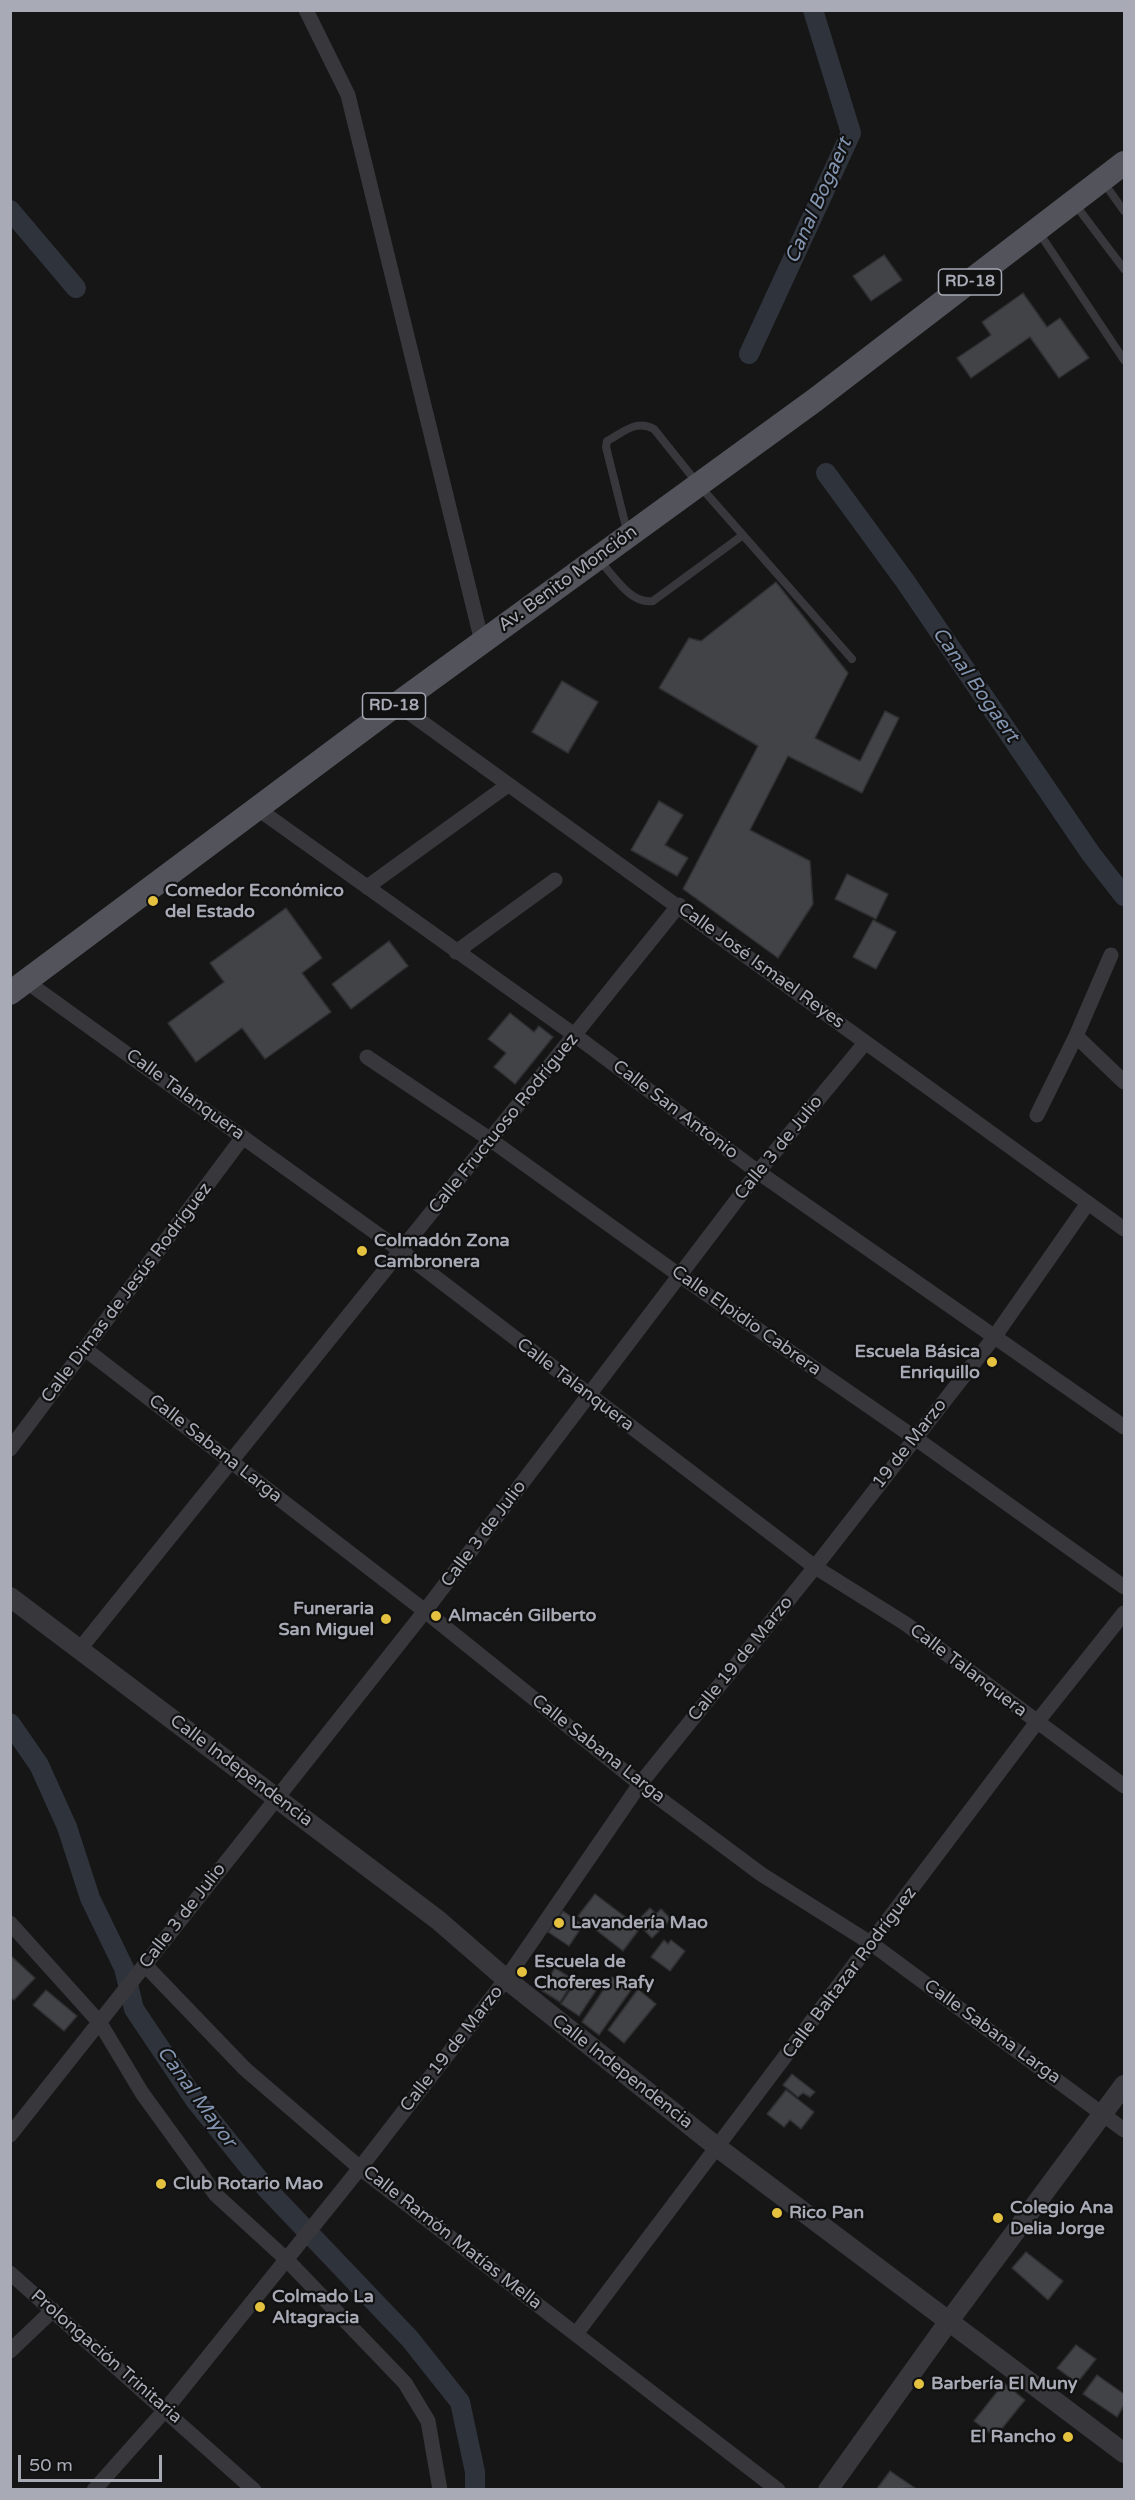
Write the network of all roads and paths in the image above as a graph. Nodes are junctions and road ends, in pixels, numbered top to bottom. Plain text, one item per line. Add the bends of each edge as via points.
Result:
1 (306, 10) edge
2 (1125, 163) edge
3 (1102, 180) junction
4 (1073, 202) junction
5 (1125, 211) edge
6 (1038, 230) junction
7 (1125, 269) edge
8 (1125, 360) edge
9 (698, 484) junction
10 (628, 535) junction
11 (742, 535) junction
12 (597, 558) junction
13 (482, 642) junction
14 (852, 659) dead end
15 (397, 704) junction
16 (508, 785) junction
17 (258, 809) junction
18 (555, 879) dead end
19 (367, 887) junction
20 (679, 905) junction
21 (456, 952) junction
22 (1111, 955) dead end
23 (19, 987) edge
24 (576, 1036) junction
25 (1076, 1036) junction
26 (865, 1043) junction
27 (367, 1057) dead end
28 (1125, 1082) edge
29 (1037, 1115) dead end
30 (243, 1137) junction
31 (491, 1140) junction
32 (758, 1172) junction
33 (1088, 1203) junction
34 (1125, 1229) edge
35 (401, 1251) junction
36 (679, 1275) junction
37 (994, 1336) junction
38 (85, 1349) junction
39 (587, 1395) junction
40 (1125, 1427) edge
41 (915, 1438) junction
42 (10, 1449) edge
43 (230, 1460) junction
44 (815, 1567) junction
45 (1125, 1587) edge
46 (10, 1597) edge
47 (425, 1611) junction
48 (1125, 1613) edge
49 (79, 1650) junction
50 (1037, 1722) junction
51 (640, 1784) junction
52 (1125, 1786) edge
53 (275, 1797) junction
54 (13, 1930) edge
55 (872, 1944) junction
56 (142, 1968) junction
57 (506, 1979) junction
58 (100, 2023) junction
59 (1125, 2085) edge
60 (1103, 2114) junction
61 (1125, 2130) edge
62 (10, 2135) edge
63 (717, 2147) junction
64 (360, 2168) junction
65 (286, 2259) junction
66 (10, 2273) edge
67 (53, 2310) junction
68 (949, 2321) junction
69 (576, 2334) junction
70 (10, 2351) edge
71 (166, 2409) junction
72 (1125, 2453) edge
73 (94, 2490) edge
74 (254, 2490) edge
75 (440, 2490) edge
76 (778, 2490) edge
77 (828, 2490) edge

1 - 13 street via 348,95
2 - 3 main road, Av. Benito Monción / RD-18
3 - 4 main road, Av. Benito Monción / RD-18
3 - 5 lane
4 - 6 main road, Av. Benito Monción / RD-18
4 - 7 lane
6 - 8 lane
6 - 9 main road, Av. Benito Monción / RD-18
9 - 10 main road, Av. Benito Monción / RD-18
9 - 10 lane via 646,424 639,423 607,441 607,455
9 - 11 lane
10 - 12 main road, Av. Benito Monción / RD-18
11 - 12 lane via 645,603 635,599
11 - 14 lane
12 - 13 main road, Av. Benito Monción / RD-18
13 - 15 main road, Av. Benito Monción / RD-18
15 - 16 street, Calle José Ismael Reyes
15 - 17 main road, Av. Benito Monción / RD-18
16 - 19 street
16 - 20 street, Calle José Ismael Reyes
17 - 19 street, Calle San Antonio
17 - 23 main road, Av. Benito Monción / RD-18
18 - 21 street
19 - 21 street, Calle San Antonio
20 - 24 street, Calle Fructuoso Rodríguez
20 - 26 street, Calle José Ismael Reyes
21 - 24 street, Calle San Antonio
22 - 25 street
23 - 30 street, Calle Talanquera
24 - 31 street, Calle Fructuoso Rodríguez
24 - 32 street, Calle San Antonio
25 - 28 street
25 - 29 street
26 - 32 street, Calle 3 de Julio
26 - 33 street, Calle José Ismael Reyes
27 - 31 street, Calle Elpidio Cabrera
30 - 35 street, Calle Talanquera
30 - 38 street, Calle Dimas de Jesús Rodríguez
31 - 35 street, Calle Fructuoso Rodríguez
31 - 36 street, Calle Elpidio Cabrera
32 - 36 street, Calle 3 de Julio
32 - 37 street, Calle San Antonio
33 - 34 street, Calle José Ismael Reyes
33 - 37 street, 19 de Marzo
35 - 39 street, Calle Talanquera
35 - 43 street, Calle Fructuoso Rodríguez
36 - 39 street, Calle 3 de Julio
36 - 41 street, Calle Elpidio Cabrera
37 - 40 street, Calle San Antonio
37 - 41 street, 19 de Marzo
38 - 42 street, Calle Dimas de Jesús Rodríguez
38 - 43 street, Calle Sabana Larga
39 - 44 street, Calle Talanquera
39 - 47 street, Calle 3 de Julio
41 - 44 street, 19 de Marzo
41 - 45 street, Calle Elpidio Cabrera
43 - 47 street, Calle Sabana Larga
43 - 49 street, Calle Fructuoso Rodríguez
44 - 50 street, Calle Talanquera via 906,1624
44 - 51 street, Calle 19 de Marzo
46 - 49 street, Calle Independencia
47 - 51 street, Calle Sabana Larga
47 - 53 street, Calle 3 de Julio
48 - 50 street, Calle Baltazar Rodríguez
49 - 53 street, Calle Independencia
50 - 52 street, Calle Talanquera
50 - 55 street, Calle Baltazar Rodríguez
51 - 55 street, Calle Sabana Larga via 761,1874
51 - 57 street, Calle 19 de Marzo
53 - 56 street, Calle 3 de Julio
53 - 57 street, Calle Independencia via 438,1920
54 - 58 street
55 - 60 street, Calle Sabana Larga
55 - 63 street, Calle Baltazar Rodríguez
56 - 58 street, Calle 3 de Julio
56 - 64 street, Calle Ramón Matías Mella via 245,2069
57 - 63 street, Calle Independencia
57 - 64 street, Calle 19 de Marzo
58 - 62 street, Calle 3 de Julio
58 - 65 street via 142,2093 216,2195
59 - 60 street
60 - 61 street, Calle Sabana Larga
60 - 68 street
63 - 68 street, Calle Independencia
63 - 69 street, Calle Baltazar Rodríguez
64 - 65 street, Calle 19 de Marzo
64 - 69 street, Calle Ramón Matías Mella
65 - 71 street, Calle 19 de Marzo
65 - 75 street via 405,2383 428,2421
66 - 67 street, Prolongación Trinitaria
67 - 70 street
67 - 71 street, Prolongación Trinitaria
68 - 72 street, Calle Independencia
68 - 77 street
69 - 76 street, Calle Ramón Matías Mella
71 - 73 street, Calle 19 de Marzo
71 - 74 street, Prolongación Trinitaria

